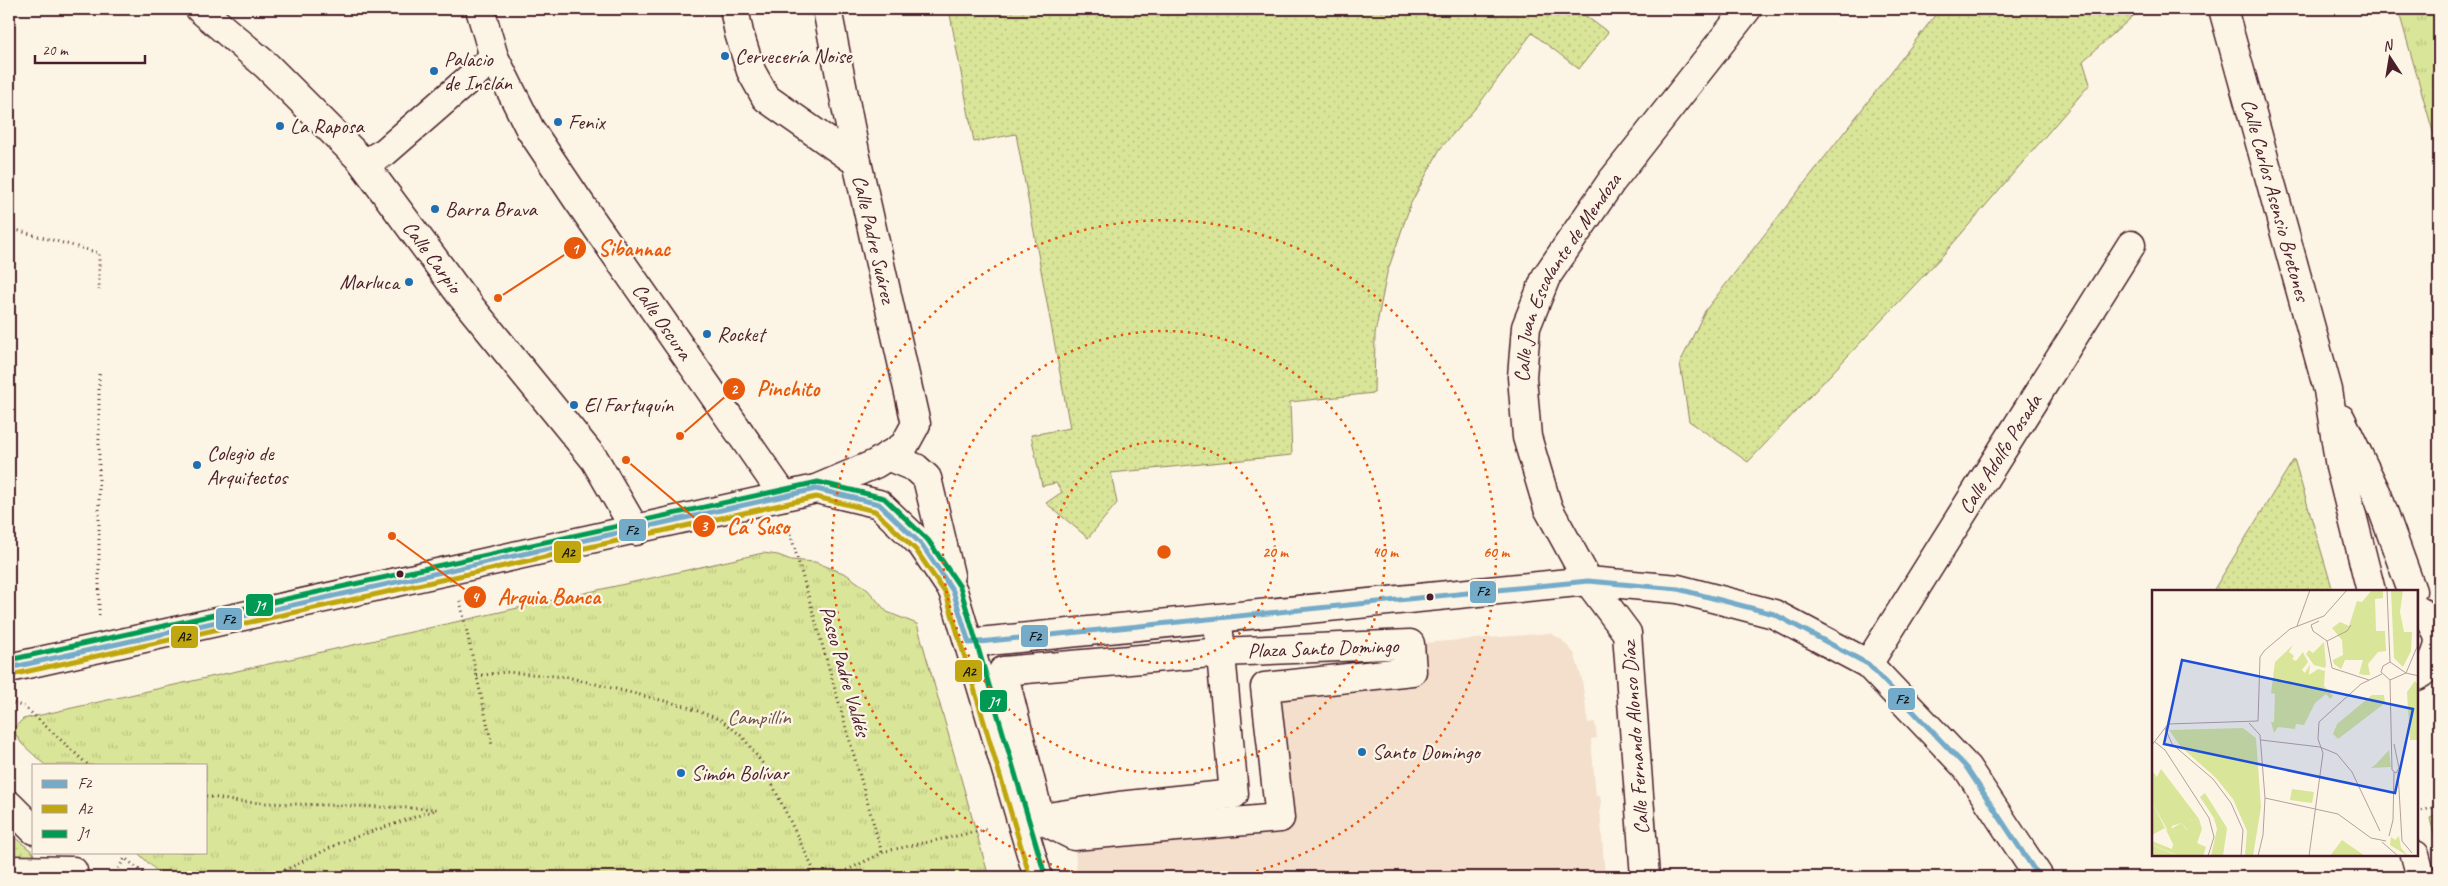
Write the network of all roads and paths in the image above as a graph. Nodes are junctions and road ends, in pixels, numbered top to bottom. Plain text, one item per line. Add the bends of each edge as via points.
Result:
1 (200, 9) edge
2 (734, 9) edge
3 (827, 9) edge
4 (1747, 9) edge
5 (2222, 9) edge
6 (489, 11) edge
7 (494, 57) junction
8 (857, 162) junction
9 (364, 164) junction
10 (9, 228) edge
11 (2131, 245) dead end
12 (99, 290) dead end
13 (99, 370) dead end
14 (2328, 390) junction
15 (887, 456) junction
16 (816, 490) junction
17 (782, 497) junction
18 (636, 531) junction
19 (1588, 581) junction
20 (2371, 590) edge
21 (2411, 590) edge
22 (954, 591) junction
23 (2418, 606) edge
24 (1217, 618) junction
25 (465, 621) dead end
26 (969, 643) junction
27 (99, 648) junction
28 (1222, 652) junction
29 (2433, 659) edge
30 (1868, 664) junction
31 (9, 668) edge
32 (477, 676) junction
33 (9, 702) edge
34 (492, 745) dead end
35 (87, 764) edge
36 (2439, 783) edge
37 (2439, 788) edge
38 (208, 796) edge
39 (9, 806) edge
40 (2439, 806) edge
41 (2418, 812) edge
42 (1031, 820) junction
43 (32, 828) edge
44 (882, 853) junction
45 (2415, 856) edge
46 (9, 870) edge
47 (68, 870) edge
48 (114, 877) edge
49 (148, 877) edge
50 (271, 877) edge
51 (817, 877) edge
52 (832, 877) edge
53 (1038, 877) edge
54 (1645, 877) edge
55 (2039, 877) edge
56 (2422, 877) edge

1 - 9 street, Calle Carpio via 267,66
2 - 8 street via 751,71 766,98
3 - 8 street, Calle Padre Suárez
4 - 19 street, Calle Juan Escalante de Mendoza via 1610,182 1546,276 1526,326 1522,377 1527,437 1548,508
5 - 14 street, Calle Carlos Asensio Bretones
6 - 7 street, Calle Oscura
7 - 9 street via 384,152
7 - 17 street, Calle Oscura via 530,130
8 - 15 street, Calle Padre Suárez via 916,424 904,446
9 - 18 street, Calle Carpio via 460,294 595,460
10 - 12 path via 99,253
11 - 30 street, Calle Adolfo Posada
13 - 27 path
14 - 20 street, Calle Carlos Asensio Bretones via 2340,467
14 - 21 street, Calle Carlos Asensio Bretones via 2377,494
15 - 16 street, Calle Padre Suárez
15 - 22 street via 916,468 928,478
16 - 17 street
16 - 22 street via 879,504 922,545
17 - 18 street
17 - 44 path, Paseo Padre Valdés
18 - 27 street
19 - 24 street
19 - 30 street via 1678,589 1774,614
19 - 54 street, Calle Fernando Alonso Díaz via 1628,633
22 - 26 street
23 - 29 street via 2436,628
24 - 26 street
24 - 28 street
25 - 32 path
26 - 42 street
27 - 31 street
28 - 42 street via 1234,794 1119,806
28 - 42 street, Plaza Santo Domingo via 1002,671
28 - 42 street, Plaza Santo Domingo via 1410,644 1412,671 1265,686 1280,818 1074,836
30 - 55 street via 1967,768
32 - 34 path
32 - 51 path via 506,672 567,677 685,706 722,720 743,737 762,763
33 - 35 path via 25,706
36 - 37 path
38 - 50 path via 239,802 438,809 344,841
39 - 43 street
40 - 41 path
42 - 44 path
42 - 53 street
44 - 52 path
45 - 56 street
46 - 47 street
48 - 49 path via 126,858

